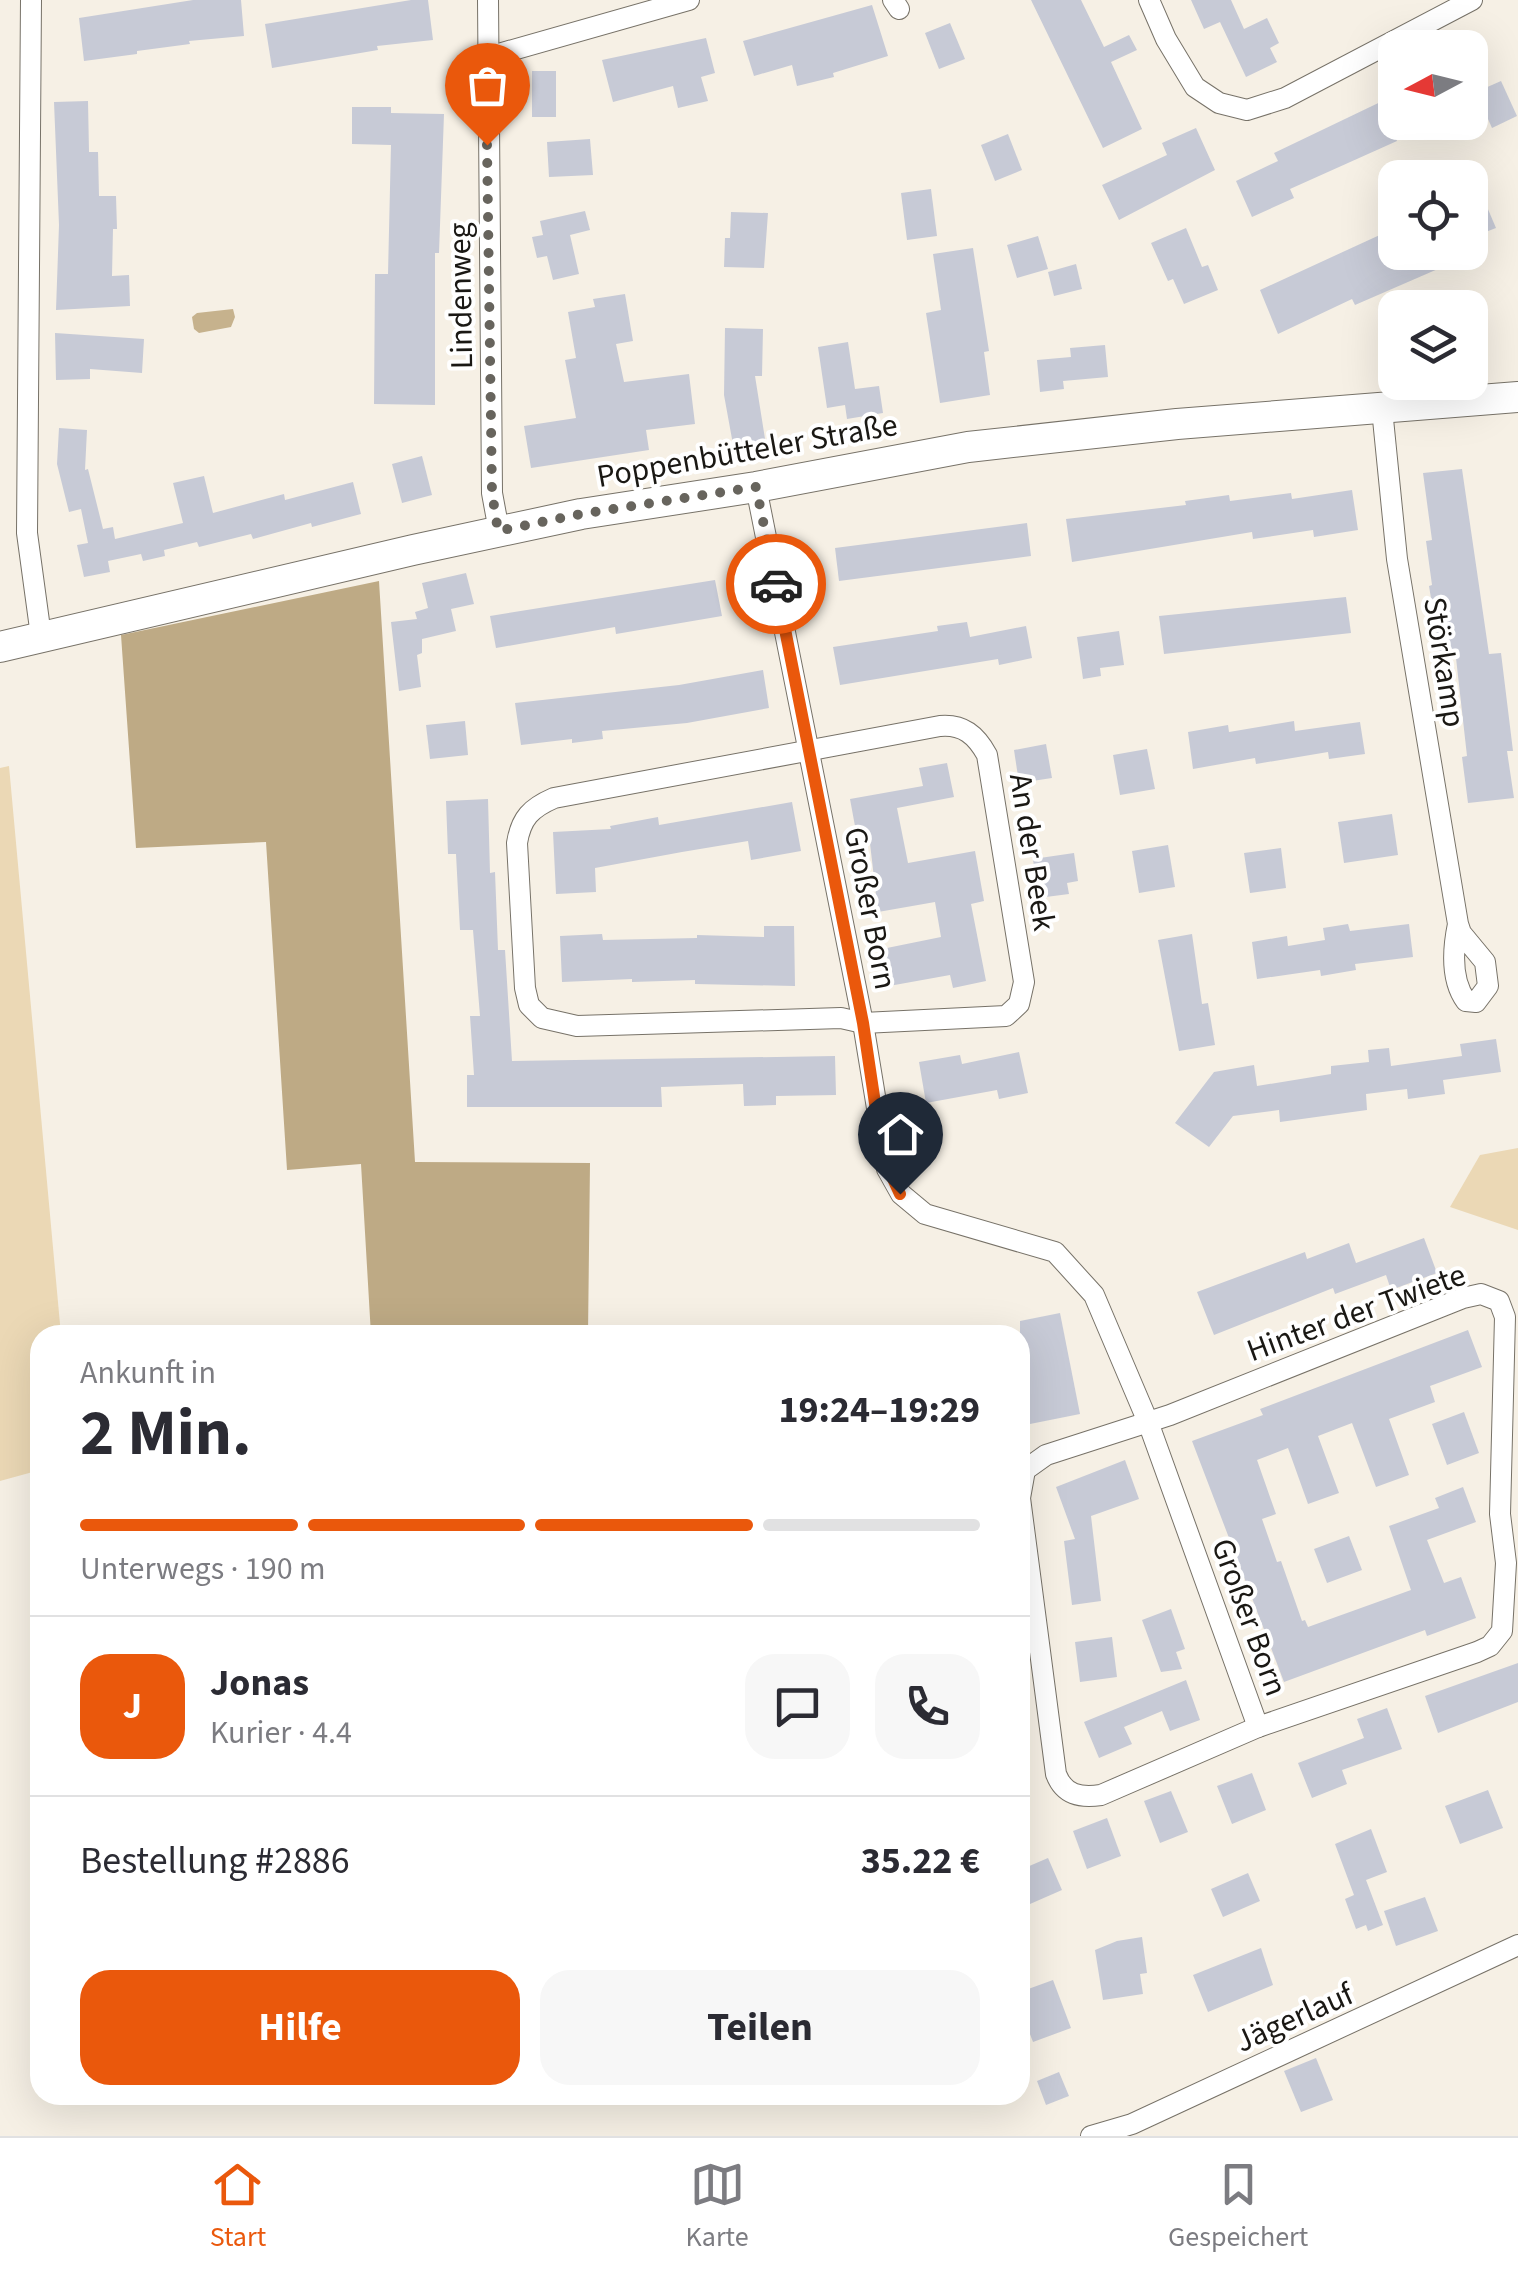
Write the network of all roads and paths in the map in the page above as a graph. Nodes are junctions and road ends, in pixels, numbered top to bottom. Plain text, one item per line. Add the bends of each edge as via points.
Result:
1 (30, 0) edge
2 (488, 0) edge
3 (690, 0) edge
4 (1149, 0) edge
5 (1472, 0) edge
6 (488, 57) junction
7 (1518, 397) edge
8 (1382, 409) junction
9 (756, 487) junction
10 (498, 531) junction
11 (41, 636) junction
12 (0, 647) edge
13 (809, 750) junction
14 (1458, 924) dead end
15 (863, 1023) junction
16 (1148, 1422) junction
17 (1030, 1465) edge
18 (1030, 1563) edge
19 (1258, 1727) junction
20 (1518, 1945) edge
21 (1091, 2136) edge

1 - 11 street via 27,532
2 - 6 street, Lindenweg
3 - 6 street
4 - 5 street via 1195,87 1247,110 1284,98
6 - 10 street, Lindenweg via 492,493
7 - 8 main road, Poppenbütteler Straße
8 - 9 main road, Poppenbütteler Straße via 1045,438
8 - 14 street, Störkamp via 1397,558
9 - 10 main road, Poppenbütteler Straße
9 - 13 street, Großer Born
10 - 11 main road, Poppenbütteler Straße
11 - 12 main road, Poppenbütteler Straße
13 - 15 street, Großer Born
13 - 15 street, An der Beek via 947,725 966,730 987,755 1024,982 1019,1004 1006,1016 988,1019
13 - 15 street, An der Beek via 554,798 532,808 517,843 527,997 542,1018 577,1026 841,1018
15 - 16 street, Großer Born via 883,1157 900,1194 925,1214 1062,1257 1094,1295
16 - 17 street, Hinter der Twiete
16 - 19 street, Großer Born
16 - 19 street, Hinter der Twiete via 1462,1298 1489,1296 1504,1307 1502,1632 1476,1652
18 - 19 street, Hinter der Twiete via 1060,1785 1077,1796 1101,1795
20 - 21 street, Jägerlauf via 1132,2124

